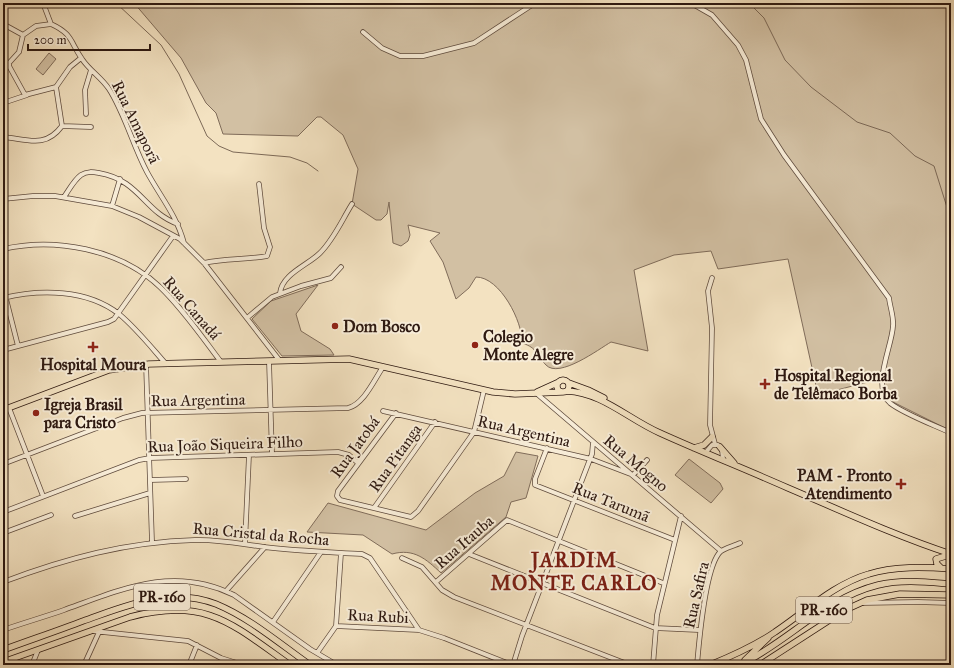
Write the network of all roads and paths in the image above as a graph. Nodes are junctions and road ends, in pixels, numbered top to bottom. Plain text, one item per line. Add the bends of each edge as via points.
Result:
1 (43, 3) edge
2 (535, 3) edge
3 (691, 3) edge
4 (3, 24) edge
5 (51, 24) junction
6 (363, 32) dead end
7 (23, 35) junction
8 (81, 58) junction
9 (91, 70) junction
10 (56, 87) junction
11 (27, 95) junction
12 (3, 103) edge
13 (86, 114) dead end
14 (62, 126) junction
15 (91, 127) dead end
16 (3, 138) edge
17 (120, 179) junction
18 (259, 184) dead end
19 (64, 197) junction
20 (3, 199) edge
21 (352, 204) dead end
22 (112, 206) junction
23 (178, 224) junction
24 (173, 236) junction
25 (184, 243) junction
26 (3, 249) edge
27 (204, 263) junction
28 (340, 267) dead end
29 (146, 275) junction
30 (712, 278) dead end
31 (3, 287) edge
32 (280, 293) junction
33 (5, 298) edge
34 (119, 314) junction
35 (247, 318) junction
36 (18, 346) junction
37 (3, 350) edge
38 (269, 361) junction
39 (280, 361) junction
40 (221, 362) junction
41 (146, 364) junction
42 (166, 364) junction
43 (383, 367) junction
44 (558, 382) junction
45 (569, 384) junction
46 (549, 386) junction
47 (484, 390) junction
48 (562, 392) junction
49 (536, 393) junction
50 (612, 405) junction
51 (6, 409) edge
52 (271, 410) junction
53 (383, 411) dead end
54 (148, 412) junction
55 (396, 413) junction
56 (435, 422) junction
57 (474, 432) junction
58 (951, 433) edge
59 (712, 437) junction
60 (593, 442) junction
61 (718, 446) junction
62 (547, 448) junction
63 (693, 448) junction
64 (706, 452) junction
65 (272, 454) junction
66 (27, 455) junction
67 (249, 455) junction
68 (150, 458) junction
69 (591, 459) junction
70 (723, 459) junction
71 (647, 460) dead end
72 (358, 463) junction
73 (3, 464) edge
74 (736, 465) junction
75 (634, 475) junction
76 (186, 479) dead end
77 (150, 480) junction
78 (150, 493) junction
79 (43, 496) junction
80 (575, 500) junction
81 (374, 508) junction
82 (3, 512) edge
83 (51, 515) dead end
84 (75, 516) dead end
85 (681, 516) junction
86 (3, 533) edge
87 (675, 540) junction
88 (152, 542) junction
89 (558, 542) junction
90 (245, 543) junction
91 (740, 543) dead end
92 (265, 547) junction
93 (930, 547) junction
94 (720, 551) junction
95 (321, 552) junction
96 (341, 553) junction
97 (469, 554) junction
98 (951, 555) edge
99 (402, 558) dead end
100 (936, 559) junction
101 (928, 568) junction
102 (941, 568) junction
103 (951, 569) edge
104 (3, 582) edge
105 (436, 582) junction
106 (543, 582) junction
107 (664, 583) junction
108 (951, 584) edge
109 (226, 591) junction
110 (951, 595) edge
111 (858, 603) junction
112 (951, 603) edge
113 (272, 622) junction
114 (527, 624) junction
115 (336, 626) junction
116 (655, 628) junction
117 (3, 630) edge
118 (419, 630) junction
119 (700, 630) junction
120 (91, 631) junction
121 (99, 632) junction
122 (774, 632) junction
123 (197, 645) junction
124 (3, 650) edge
125 (38, 650) junction
126 (317, 653) junction
127 (776, 655) junction
128 (3, 662) edge
129 (85, 663) edge
130 (228, 663) edge
131 (32, 665) edge
132 (94, 665) edge
133 (189, 665) edge
134 (243, 665) edge
135 (290, 665) edge
136 (310, 665) edge
137 (337, 665) edge
138 (512, 665) edge
139 (630, 665) edge
140 (653, 665) edge
141 (697, 665) edge
142 (710, 665) edge
143 (740, 665) edge
144 (760, 665) edge
145 (768, 665) edge

1 - 5 street
2 - 6 street via 474,43 423,56 400,56 382,48
3 - 58 street via 712,15 738,45 746,60 761,119 784,155 889,298 894,325 882,378 883,392 889,402
4 - 7 street
5 - 7 street via 36,26
5 - 8 street, Rua Amaporã via 66,32
7 - 11 street via 18,52 8,64 23,93
8 - 9 street, Rua Amaporã
8 - 10 street via 70,67
9 - 13 street via 85,90
9 - 23 street, Rua Amaporã via 110,90 148,174
10 - 11 street
10 - 14 street
11 - 12 street
14 - 15 street
14 - 16 street via 54,135 40,142
17 - 19 street via 106,174 87,173 75,181
17 - 22 street
17 - 23 street via 135,189 163,216
18 - 27 street via 264,228 270,247 267,256 228,258
19 - 20 street via 33,196
19 - 22 street
21 - 32 street via 320,253 285,280
22 - 24 street via 139,217
23 - 25 street, Rua Amaporã
24 - 25 street
24 - 29 street
25 - 27 street
26 - 29 street, Rua Canadá via 38,244 76,248 113,258
27 - 35 street
28 - 32 street via 331,278
29 - 34 street
29 - 40 street, Rua Canadá via 169,296
30 - 59 street via 708,292 712,328
31 - 33 street
32 - 35 street
33 - 34 street via 26,293 69,294 88,299
33 - 36 street
34 - 36 street via 108,322
34 - 42 street
35 - 39 street
36 - 37 street
38 - 39 main road
38 - 40 main road
38 - 52 street
39 - 43 main road via 349,360
40 - 42 main road
41 - 42 main road
41 - 51 main road via 109,370
41 - 54 street
43 - 47 main road
43 - 52 street, Rua Argentina via 361,399 352,407
44 - 45 main road via 565,380
44 - 46 main road
44 - 48 main road via 557,387
45 - 48 main road via 569,389
45 - 50 main road via 597,393
46 - 48 main road
46 - 49 main road
47 - 49 main road via 515,394
47 - 57 street
48 - 49 main road
48 - 50 main road via 585,393
49 - 60 street, Rua Mogno
50 - 63 main road via 653,430
51 - 66 street
52 - 54 street, Rua Argentina
52 - 65 street
53 - 55 street, Rua Argentina
54 - 66 street, Rua Argentina via 123,418
54 - 68 street
55 - 56 street, Rua Argentina
55 - 72 street, Rua Jatobá
56 - 57 street, Rua Argentina
56 - 81 street, Rua Pitanga
57 - 62 street, Rua Argentina
57 - 81 street via 418,511 411,517
59 - 61 street
59 - 63 main road via 704,445
60 - 69 street
60 - 75 street, Rua Mogno
61 - 64 street
61 - 70 street
61 - 74 main road
62 - 69 street, Rua Argentina
62 - 80 street, Rua Tarumã via 534,482 537,486
63 - 64 main road
64 - 70 main road
65 - 67 street, Rua João Siqueira Filho
65 - 72 street, Rua João Siqueira Filho via 343,452
66 - 73 street, Rua Argentina
66 - 79 street
67 - 68 street, Rua João Siqueira Filho
67 - 90 street
68 - 77 street
68 - 79 street, Rua João Siqueira Filho
69 - 75 street, Rua Argentina
69 - 80 street
70 - 74 main road
71 - 75 street
72 - 81 street, Rua Jatobá via 337,496 340,500
74 - 93 main road
75 - 85 street, Rua Mogno
76 - 77 street
77 - 78 street
78 - 84 street
78 - 88 street
79 - 82 street, Rua João Siqueira Filho
80 - 87 street, Rua Tarumã
80 - 89 street
83 - 86 street
85 - 87 street
85 - 94 street, Rua Mogno
87 - 107 street
88 - 90 street, Rua Cristal da Rocha via 196,540
88 - 104 street, Rua Cristal da Rocha via 110,548
89 - 97 street, Rua Itauba via 507,520
89 - 106 street
89 - 107 street
90 - 92 street, Rua Cristal da Rocha
91 - 94 street, Rua Safira
92 - 95 street, Rua Cristal da Rocha
92 - 109 street
93 - 98 main road
93 - 100 main road
94 - 119 street, Rua Safira via 709,581
95 - 96 street, Rua Cristal da Rocha
95 - 113 street
96 - 115 street
96 - 118 street, Rua Cristal da Rocha via 367,555
97 - 105 street, Rua Itauba
97 - 106 street
98 - 100 main road
99 - 105 street via 422,567
100 - 101 main road
100 - 102 main road
101 - 102 main road
101 - 122 main road via 888,570 858,578 817,601
102 - 103 main road
105 - 114 street via 442,590 454,597
106 - 114 street
106 - 116 street
107 - 116 street
108 - 143 main road, PR-160 via 900,582 862,590 836,602 762,653
109 - 113 street
109 - 117 street via 210,585 182,581 137,584
110 - 111 main road via 888,595
111 - 112 street
111 - 127 main road
113 - 126 street
114 - 138 street
114 - 139 street
115 - 118 street, Rua Rubi
115 - 126 street
116 - 119 street
116 - 140 street
118 - 138 street, Rua Rubi
119 - 141 street, Rua Safira
120 - 121 street
120 - 125 main road
120 - 135 main road via 152,611 199,611 235,627
121 - 123 street
121 - 129 street
122 - 142 main road via 736,654
122 - 143 main road
123 - 130 street
123 - 133 street
124 - 136 main road, PR-160 via 129,605 181,596 206,601 233,613
125 - 128 main road
125 - 131 street
126 - 137 street
127 - 144 main road
127 - 145 main road
129 - 132 street
130 - 134 street

